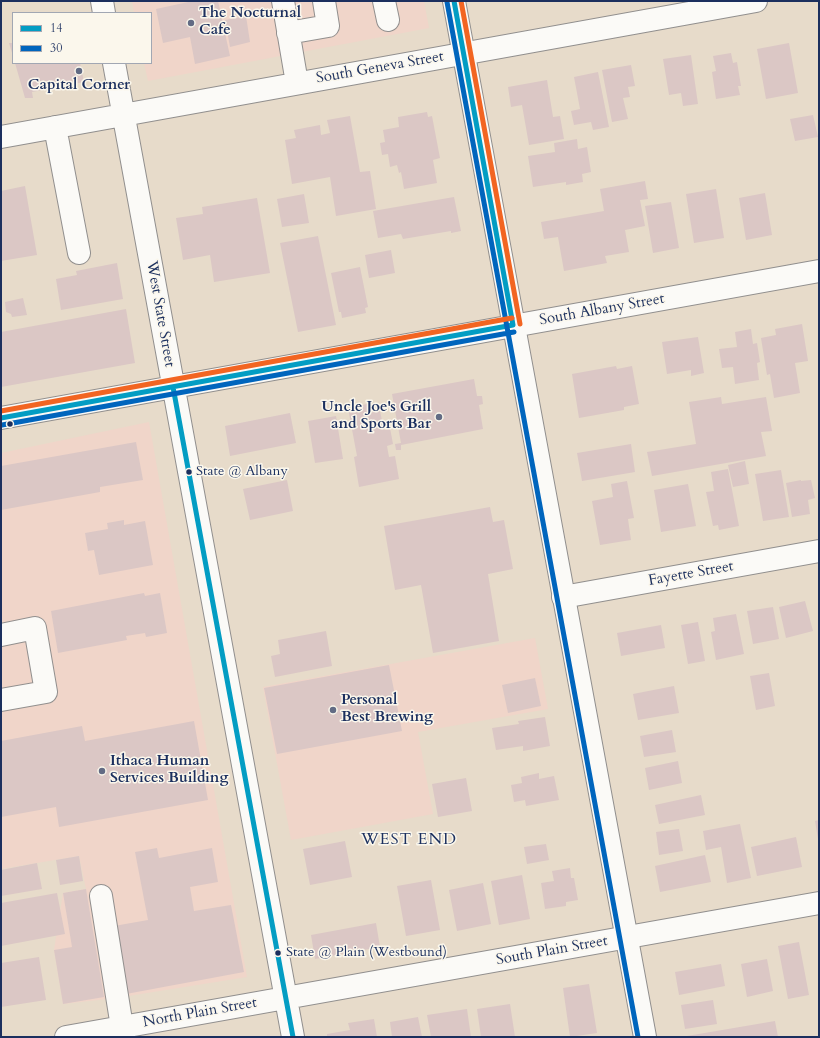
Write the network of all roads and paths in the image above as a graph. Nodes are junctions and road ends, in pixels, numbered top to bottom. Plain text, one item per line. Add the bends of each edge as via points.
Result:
1 (102, 1) edge
2 (283, 1) edge
3 (324, 1) edge
4 (454, 1) edge
5 (756, 1) edge
6 (104, 12) edge
7 (288, 33) junction
8 (463, 53) junction
9 (114, 64) edge
10 (296, 83) junction
11 (123, 114) junction
12 (55, 127) junction
13 (1, 136) edge
14 (79, 254) dead end
15 (819, 271) edge
16 (513, 325) junction
17 (173, 387) junction
18 (1, 418) edge
19 (819, 551) edge
20 (564, 597) junction
21 (1, 635) edge
22 (1, 700) edge
23 (101, 896) dead end
24 (819, 903) edge
25 (626, 938) junction
26 (286, 998) junction
27 (122, 1027) junction
28 (66, 1037) edge
29 (293, 1037) edge
30 (645, 1037) edge

1 - 6 main road
2 - 7 main road
3 - 7 main road via 328,26
4 - 8 main road
5 - 8 main road, South Geneva Street
7 - 10 main road
8 - 10 main road, South Geneva Street
8 - 16 main road
9 - 11 main road, West State Street
10 - 11 main road, South Geneva Street
11 - 12 main road, South Geneva Street
11 - 17 main road, West State Street
12 - 13 main road, South Geneva Street
12 - 14 main road
15 - 16 main road, South Albany Street
16 - 17 main road, South Albany Street
16 - 20 main road
17 - 18 main road, South Albany Street
17 - 26 main road, West State Street
19 - 20 main road, Fayette Street
20 - 25 main road
21 - 22 main road via 35,628 46,692
23 - 27 main road
24 - 25 main road, South Plain Street
25 - 26 main road, South Plain Street
25 - 30 main road
26 - 27 main road, North Plain Street
26 - 29 main road, West State Street
27 - 28 main road, North Plain Street

